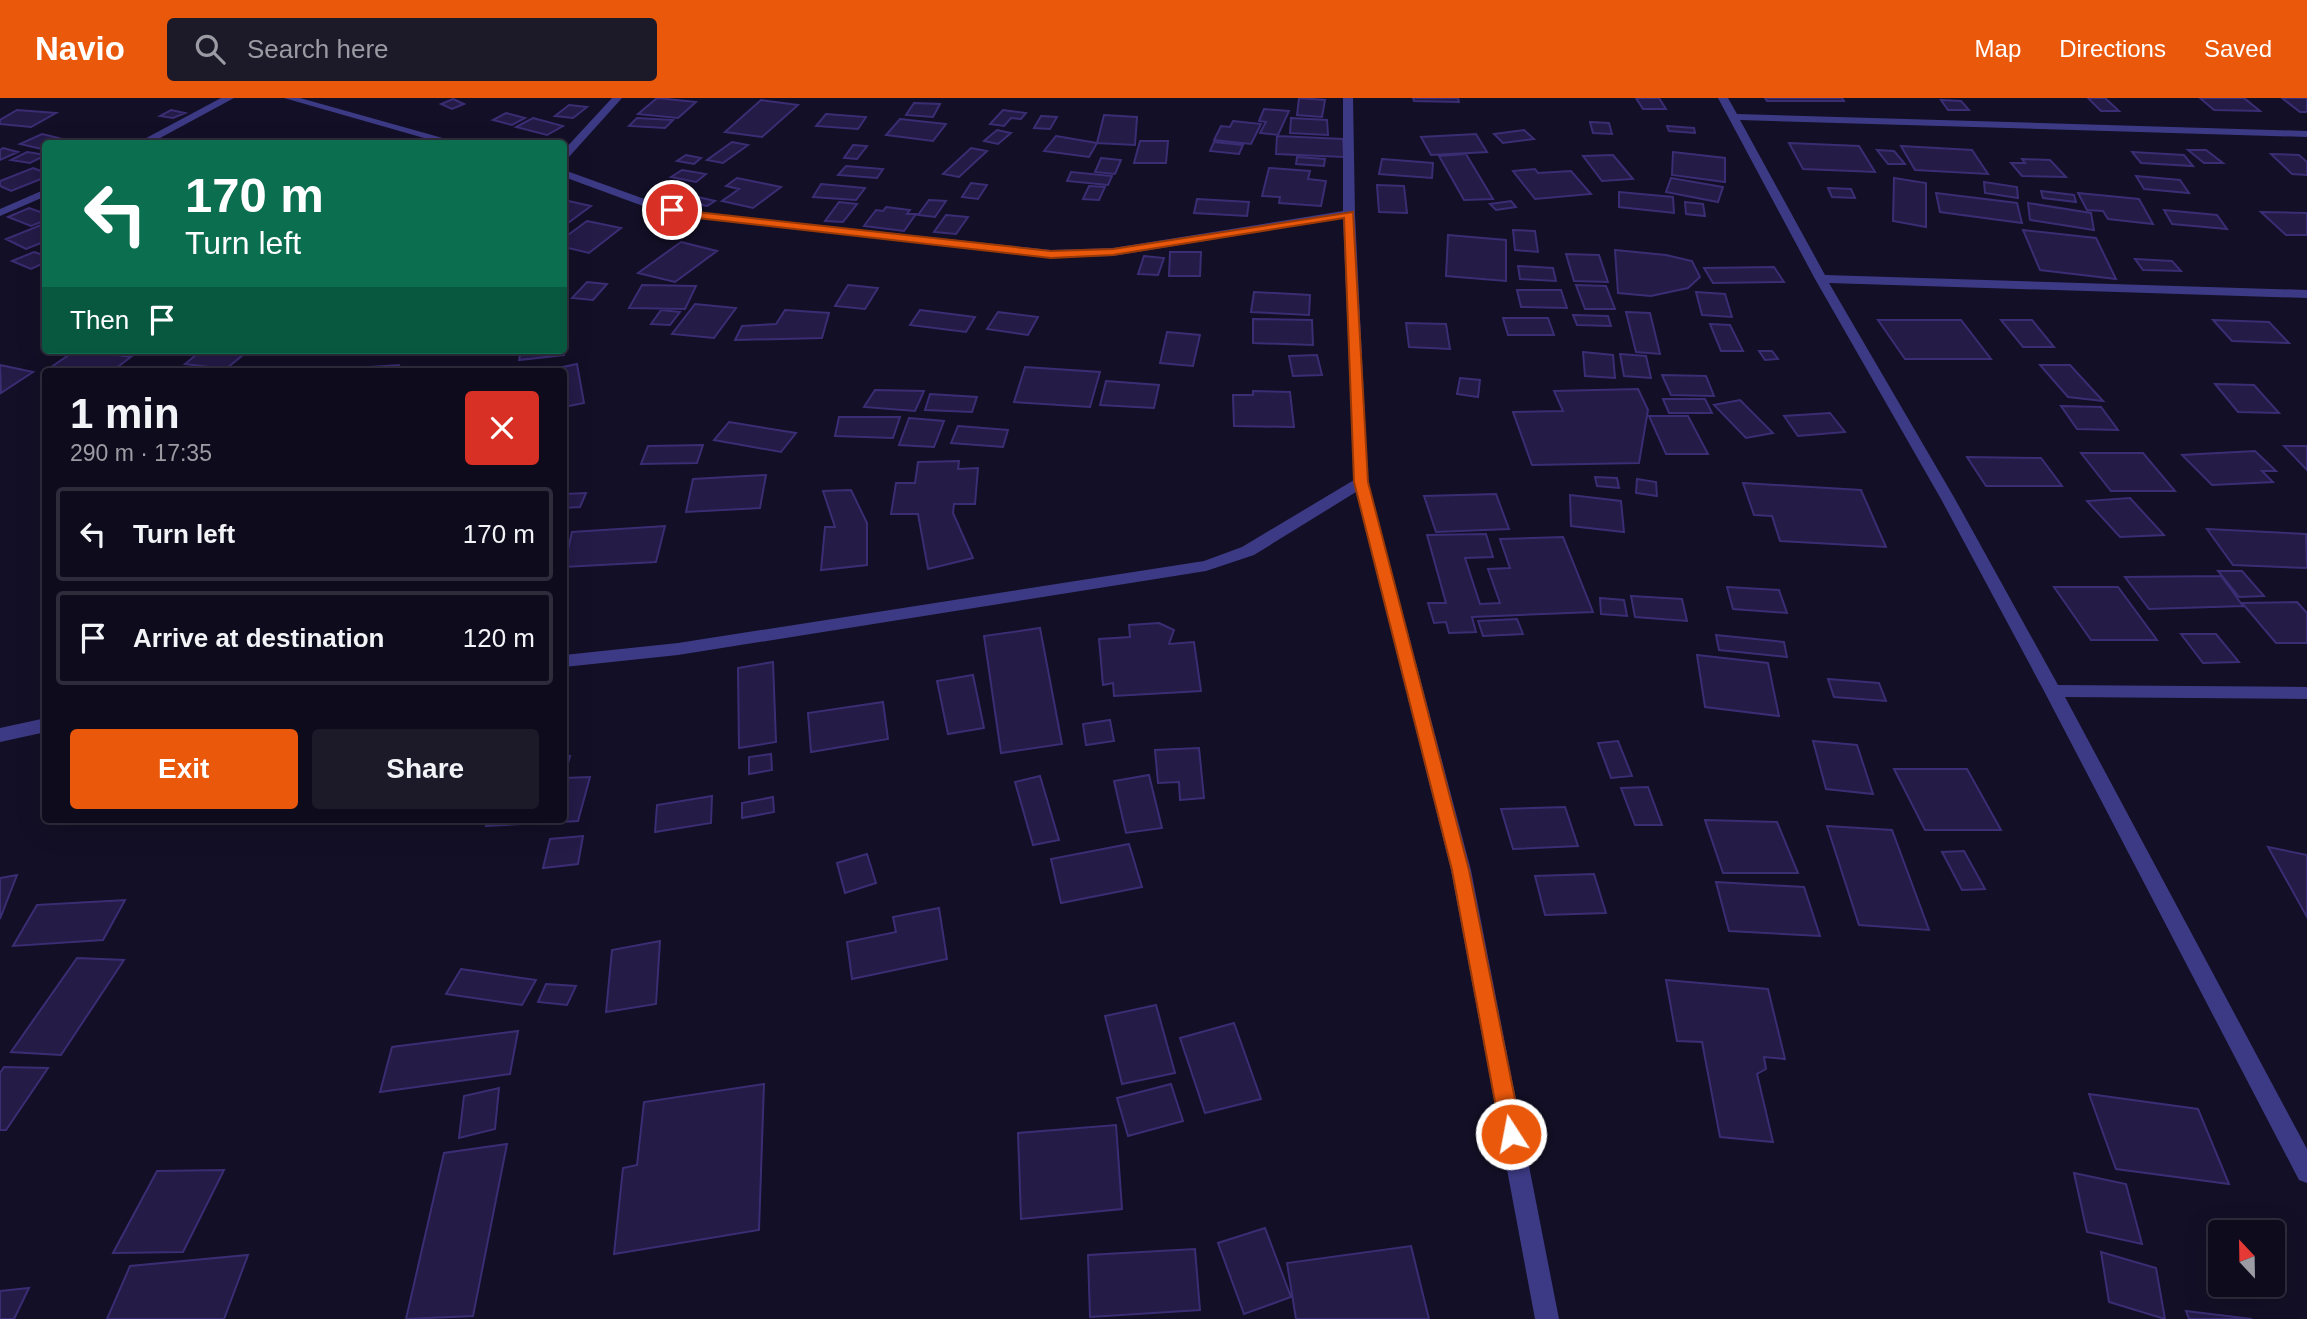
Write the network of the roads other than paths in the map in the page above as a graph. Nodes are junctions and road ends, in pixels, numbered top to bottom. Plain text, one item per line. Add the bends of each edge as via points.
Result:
1 (229, 98) edge
2 (289, 98) edge
3 (617, 98) edge
4 (1348, 98) edge
5 (1723, 98) edge
6 (1735, 117) junction
7 (2307, 134) edge
8 (148, 140) edge
9 (443, 140) edge
10 (567, 153) edge
11 (567, 174) edge
12 (42, 194) edge
13 (0, 213) edge
14 (1349, 214) junction
15 (1821, 279) junction
16 (2307, 295) edge
17 (1361, 482) junction
18 (567, 661) edge
19 (2053, 691) junction
20 (2307, 693) edge
21 (42, 726) edge
22 (0, 735) edge
23 (2301, 1150) edge
24 (2307, 1172) edge
25 (1547, 1319) edge

1 - 8 street
2 - 9 street
3 - 10 street
4 - 14 street
5 - 6 street
6 - 7 street
6 - 15 street
11 - 14 street via 647,204 697,215 1051,254 1113,252
12 - 13 street
14 - 17 street
15 - 16 street
15 - 19 street
17 - 18 street via 1248,551 1206,566 678,649
17 - 25 street via 1461,870
19 - 20 street
19 - 23 street
21 - 22 street
23 - 24 street

